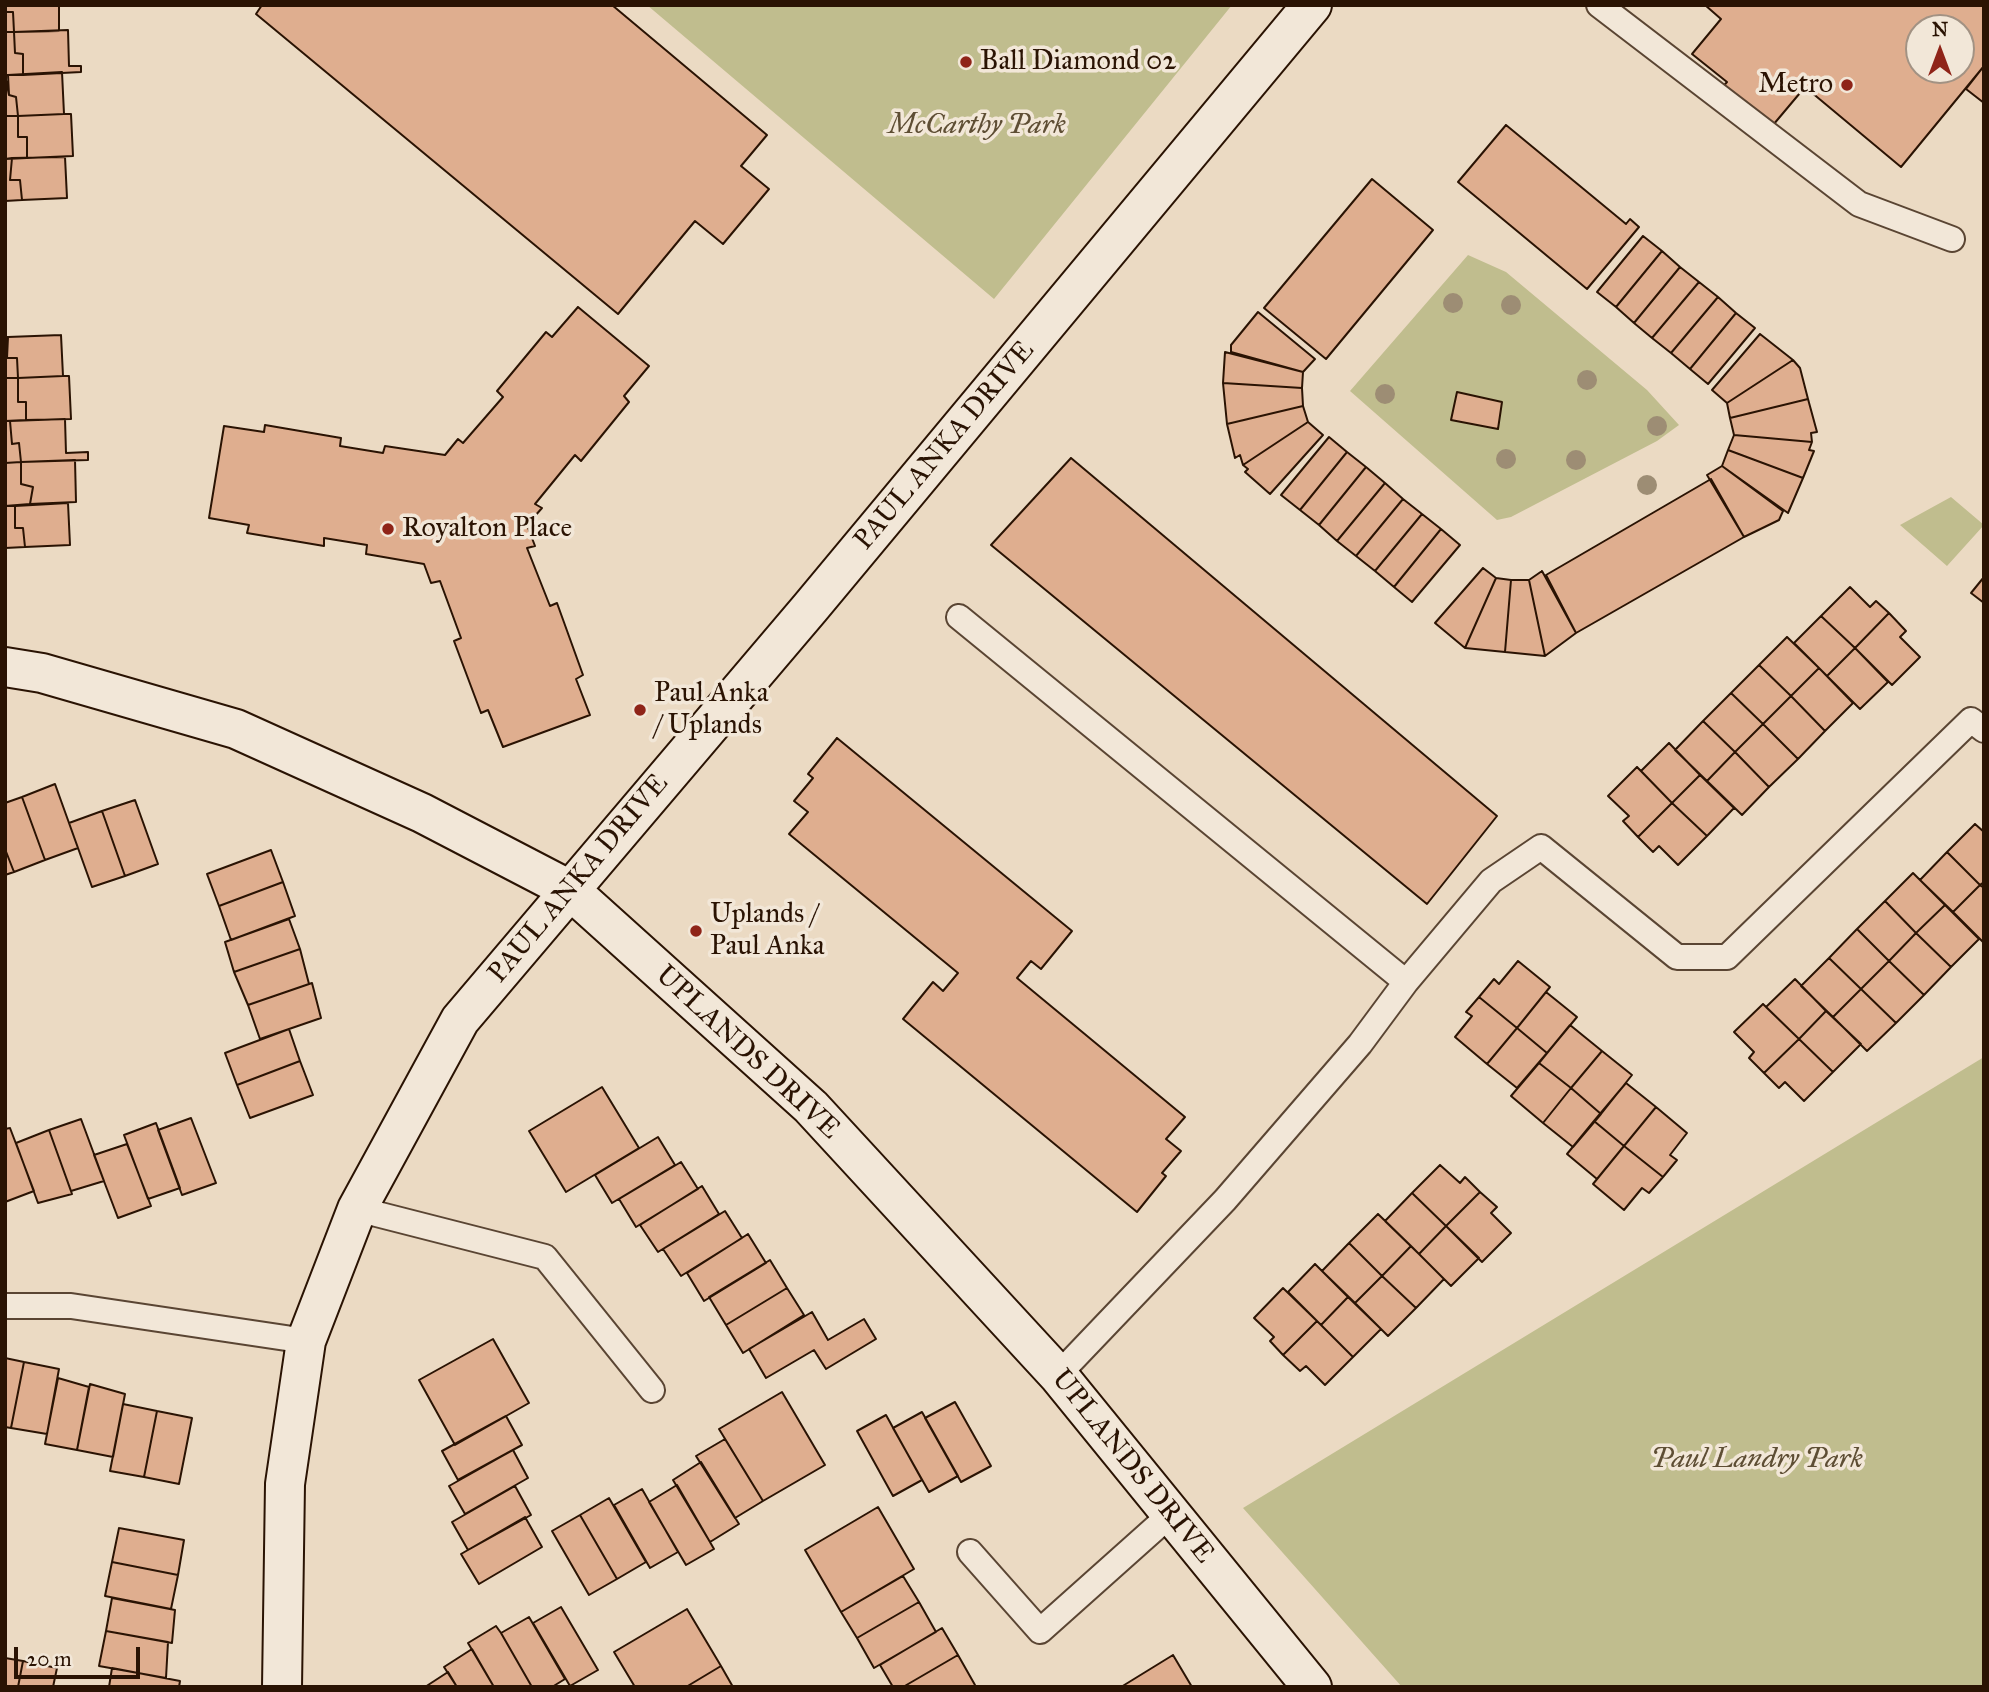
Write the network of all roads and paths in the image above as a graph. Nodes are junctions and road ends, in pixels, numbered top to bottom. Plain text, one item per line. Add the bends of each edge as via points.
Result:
1 (1312, 5) edge
2 (1600, 5) edge
3 (1952, 239) dead end
4 (958, 617) dead end
5 (5, 667) edge
6 (1984, 730) edge
7 (570, 890) junction
8 (1406, 982) junction
9 (356, 1209) junction
10 (5, 1306) edge
11 (306, 1341) junction
12 (1058, 1375) junction
13 (652, 1390) dead end
14 (1171, 1514) junction
15 (970, 1552) dead end
16 (282, 1687) edge
17 (1312, 1687) edge

1 - 7 street, PAUL ANKA DRIVE
2 - 3 lane via 1859,204
4 - 8 lane
5 - 7 street, UPLANDS DRIVE via 42,673 236,729 422,813
6 - 8 lane via 1971,720 1727,957 1677,957 1541,847 1491,881
7 - 9 street, PAUL ANKA DRIVE via 460,1020
7 - 12 street, UPLANDS DRIVE via 811,1107
8 - 12 lane via 1360,1044 1225,1200
9 - 11 street, PAUL ANKA DRIVE
9 - 13 lane via 545,1257
10 - 11 lane via 71,1306
11 - 16 street, PAUL ANKA DRIVE via 285,1484
12 - 14 street, UPLANDS DRIVE
14 - 15 lane via 1040,1630
14 - 17 street, UPLANDS DRIVE

